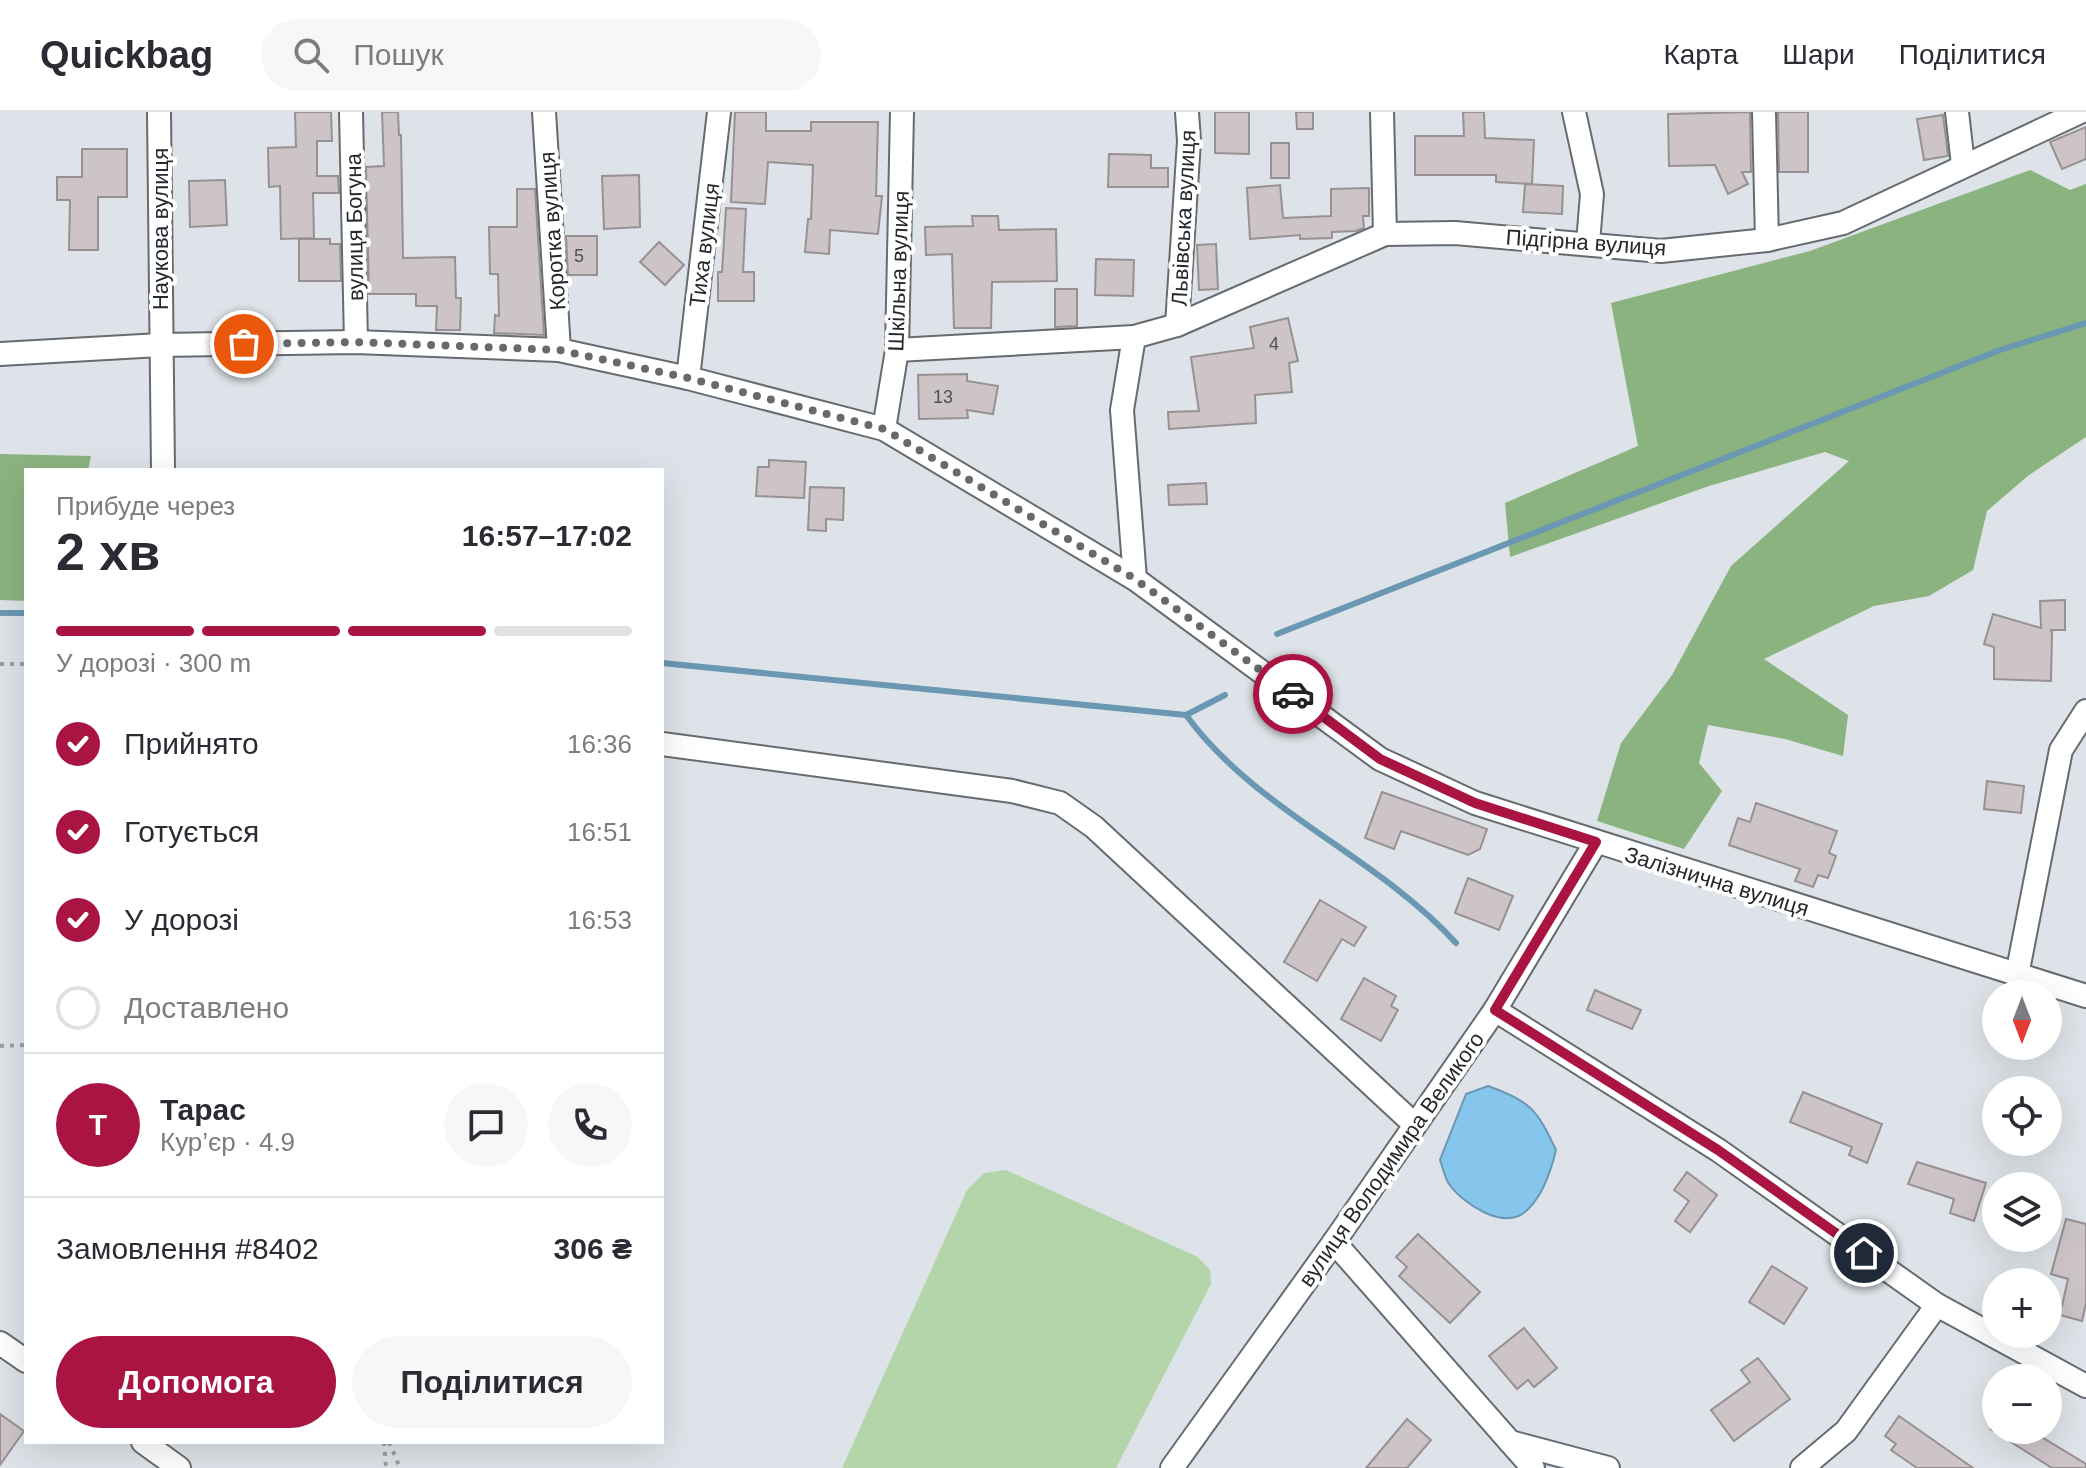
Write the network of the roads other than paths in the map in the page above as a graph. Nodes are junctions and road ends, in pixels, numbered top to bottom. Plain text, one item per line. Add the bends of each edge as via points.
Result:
1 (159, 112) edge
2 (351, 112) edge
3 (544, 112) edge
4 (719, 112) edge
5 (902, 112) edge
6 (1187, 112) edge
7 (1382, 112) edge
8 (1574, 112) edge
9 (1764, 112) edge
10 (1957, 112) edge
11 (2080, 112) edge
12 (1963, 165) junction
13 (1385, 234) junction
14 (1767, 240) junction
15 (1588, 243) junction
16 (1177, 325) junction
17 (1134, 337) junction
18 (356, 342) junction
19 (160, 345) junction
20 (559, 350) junction
21 (897, 350) junction
22 (0, 354) edge
23 (688, 378) junction
24 (884, 429) junction
25 (163, 468) edge
26 (1135, 579) junction
27 (2086, 711) edge
28 (664, 744) edge
29 (1596, 842) junction
30 (2017, 975) junction
31 (2086, 996) edge
32 (1495, 1010) junction
33 (1415, 1125) junction
34 (1334, 1242) junction
35 (1937, 1305) junction
36 (0, 1343) edge
37 (24, 1360) edge
38 (2086, 1386) edge
39 (1510, 1442) junction
40 (146, 1444) edge
41 (179, 1468) edge
42 (1172, 1468) edge
43 (1533, 1468) edge
44 (1608, 1468) edge
45 (1802, 1468) edge

1 - 19 street, Наукова вулиця
2 - 18 street, вулиця Богуна
3 - 20 street, Коротка вулиця
4 - 23 street, Тиха вулиця
5 - 21 street, Шкільна вулиця
6 - 16 street, Львівська вулиця
7 - 13 street
8 - 15 street via 1592,194
9 - 14 street
10 - 12 street
11 - 12 street, Підгірна вулиця
12 - 14 street, Підгірна вулиця via 1843,223
13 - 15 street, Підгірна вулиця via 1455,233
13 - 16 street, Підгірна вулиця
14 - 15 street, Підгірна вулиця via 1661,251
16 - 17 street, Підгірна вулиця
17 - 21 street, Підгірна вулиця
17 - 26 street via 1122,410
18 - 19 street, Залізнична вулиця
18 - 20 street, Залізнична вулиця
19 - 22 street, Залізнична вулиця
19 - 25 street, Наукова вулиця
20 - 23 street, Залізнична вулиця
21 - 24 street, Шкільна вулиця
23 - 24 street, Залізнична вулиця
24 - 26 street, Залізнична вулиця
26 - 29 street, Залізнична вулиця via 1380,759 1475,803
27 - 30 street via 2061,750
28 - 33 street via 1012,791 1060,803 1094,827
29 - 30 street, Залізнична вулиця
29 - 32 street, вулиця Володимира Великого
30 - 31 street, Залізнична вулиця
32 - 33 street, вулиця Володимира Великого
32 - 35 street via 1718,1150
33 - 34 street, вулиця Володимира Великого
34 - 39 street
34 - 42 street, вулиця Володимира Великого
35 - 38 street
35 - 45 street via 1846,1431
36 - 37 street
39 - 43 street
39 - 44 street
40 - 41 street

